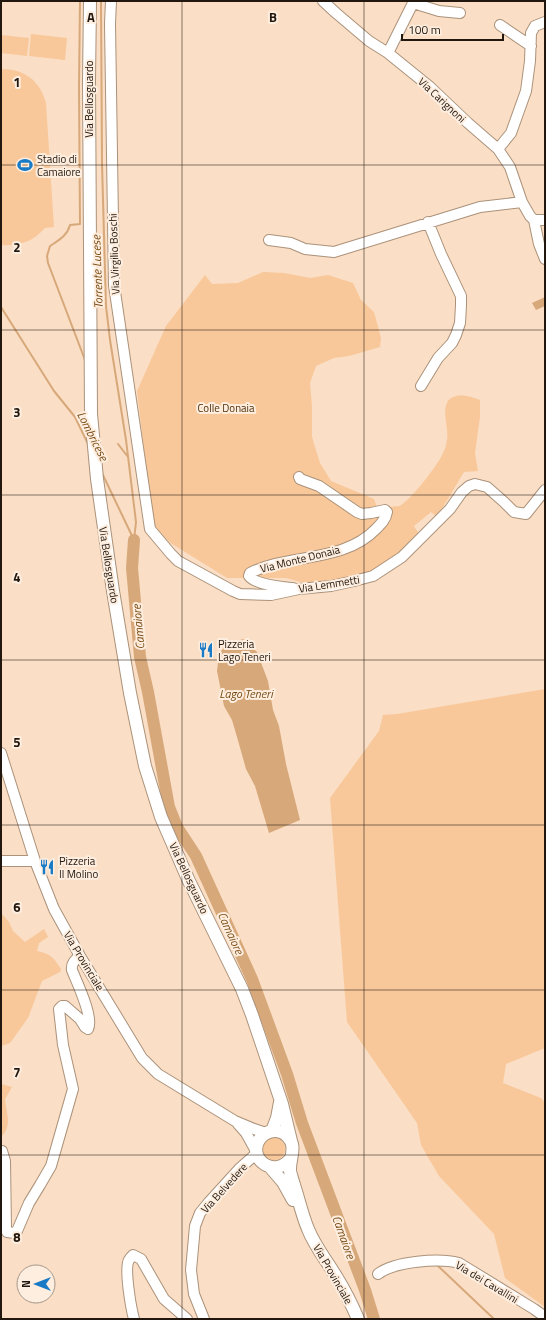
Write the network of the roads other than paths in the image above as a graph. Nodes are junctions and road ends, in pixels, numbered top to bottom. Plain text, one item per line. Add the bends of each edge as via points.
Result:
1 (90, 1) edge
2 (111, 1) edge
3 (323, 1) edge
4 (460, 13) dead end
5 (545, 22) edge
6 (500, 25) dead end
7 (531, 46) junction
8 (388, 53) junction
9 (498, 149) junction
10 (522, 202) junction
11 (534, 220) junction
12 (545, 220) edge
13 (428, 222) junction
14 (269, 240) dead end
15 (545, 259) edge
16 (421, 386) dead end
17 (299, 477) dead end
18 (545, 490) edge
19 (150, 529) joint
20 (299, 589) junction
21 (1, 753) edge
22 (1, 861) edge
23 (35, 861) junction
24 (80, 956) junction
25 (280, 1101) junction
26 (235, 1121) junction
27 (269, 1132) junction
28 (291, 1141) junction
29 (1, 1151) edge
30 (256, 1152) junction
31 (291, 1158) junction
32 (270, 1167) junction
33 (308, 1228) junction
34 (378, 1274) dead end
35 (134, 1319) edge
36 (187, 1319) edge
37 (204, 1319) edge
38 (358, 1319) edge
39 (545, 1319) edge

1 - 25 main road, Via Bellosguardo via 91,414 97,479 128,685 144,766 161,816 250,1008
2 - 19 street, Via Virgilio Boschi via 114,285
3 - 8 street, Via Carignoni
4 - 8 street via 439,11 413,3
5 - 7 street via 535,26 531,34
6 - 7 street
7 - 9 street via 526,91 511,133
8 - 9 street, Via Carignoni
9 - 10 street, Via Carignoni via 510,167
10 - 11 street, Via Carignoni
10 - 13 street via 480,207
11 - 12 street
11 - 15 street
13 - 14 street via 334,252 304,249 291,243
13 - 16 street via 461,296 461,305 456,335
17 - 20 street, Via Monte Donaia via 319,486 362,514 385,510 387,512 382,523 371,534 343,549 273,564 250,573 249,576 267,585
18 - 20 street, Via Lemmetti via 526,514 514,512 487,488 475,484 469,486 408,551 385,569 373,576 354,581
19 - 20 street, Via Lemmetti via 178,561 240,594 263,596
21 - 23 street, Via Provinciale
22 - 23 street
23 - 24 street, Via Provinciale via 54,909
24 - 26 street, Via Provinciale via 142,1058 158,1074
24 - 29 street via 74,962 72,970 89,1014 90,1025 88,1029 85,1027 65,1006 59,1009 63,1046 73,1089 51,1166 15,1233 6,1230 5,1161
25 - 27 main road via 277,1118
25 - 28 main road, Via Provinciale
26 - 27 street, Via Provinciale
26 - 30 street, Via Provinciale via 246,1133
27 - 28 main road, Via Provinciale via 283,1133
27 - 30 main road via 259,1140
28 - 31 main road, Via Provinciale
30 - 32 main road, Via Provinciale via 261,1162
30 - 37 street, Via Belvedere via 209,1202 200,1213 195,1226 191,1270 194,1294
31 - 32 main road via 284,1165
31 - 33 main road, Via Provinciale via 290,1171
32 - 33 main road, Via Provinciale via 283,1182
33 - 38 main road, Via Provinciale
34 - 39 street, Via dei Cavallini via 410,1262 449,1260 459,1263 534,1309
35 - 36 street via 128,1270 128,1260 133,1255 141,1259 164,1299

